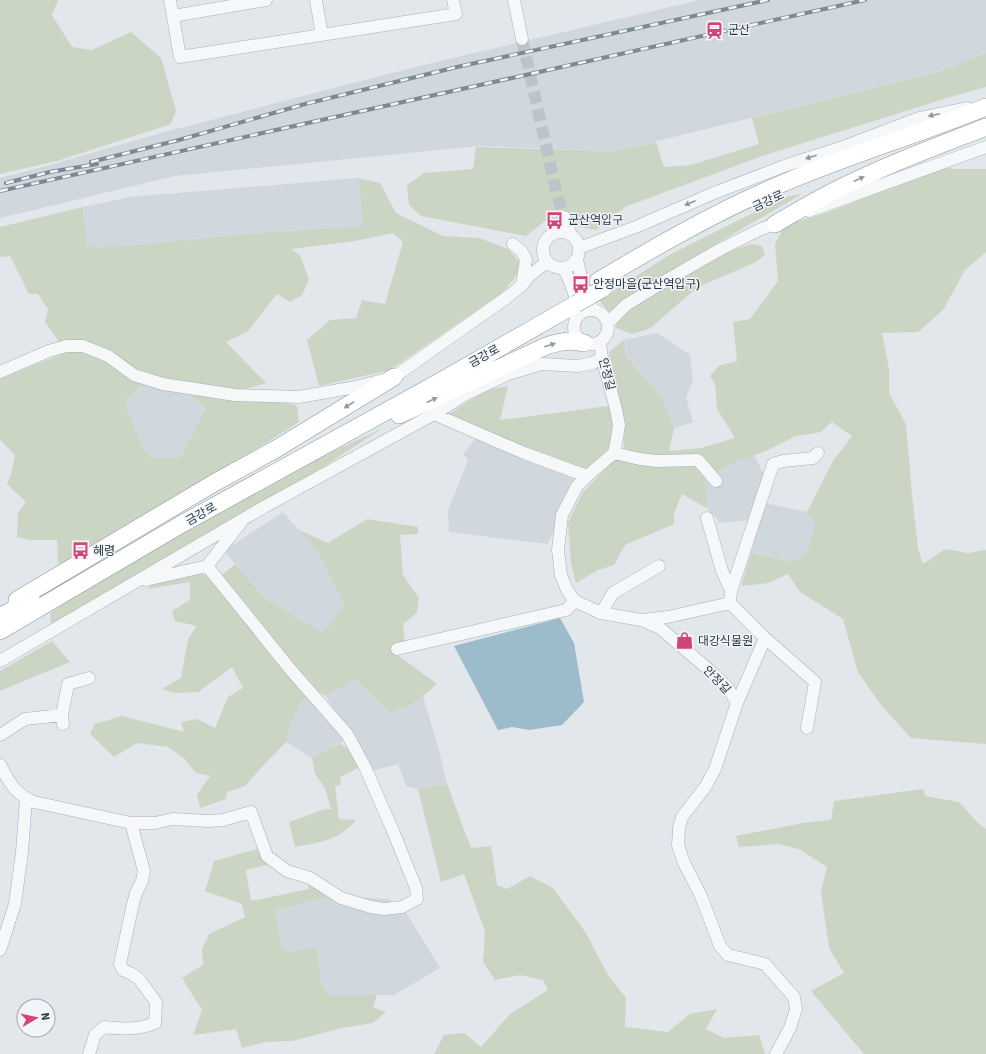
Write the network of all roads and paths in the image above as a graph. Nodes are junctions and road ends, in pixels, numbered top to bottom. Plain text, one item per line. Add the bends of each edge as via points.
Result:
1 (170, 0) edge
2 (266, 0) edge
3 (316, 0) edge
4 (454, 0) edge
5 (514, 0) edge
6 (173, 16) junction
7 (322, 35) junction
8 (522, 39) tunnel mouth
9 (986, 104) edge
10 (986, 107) edge
11 (986, 119) edge
12 (986, 127) edge
13 (986, 147) edge
14 (775, 224) junction
15 (556, 233) junction
16 (571, 235) junction
17 (513, 244) dead end
18 (578, 253) junction
19 (547, 262) junction
20 (563, 268) junction
21 (522, 285) junction
22 (600, 285) junction
23 (580, 305) junction
24 (608, 323) junction
25 (592, 343) junction
26 (602, 358) junction
27 (0, 372) edge
28 (394, 377) junction
29 (434, 414) junction
30 (614, 453) junction
31 (818, 453) dead end
32 (282, 468) junction
33 (587, 476) junction
34 (716, 481) dead end
35 (707, 518) dead end
36 (242, 521) junction
37 (207, 566) junction
38 (659, 566) dead end
39 (134, 583) junction
40 (731, 597) junction
41 (575, 601) junction
42 (0, 612) edge
43 (601, 613) junction
44 (0, 617) edge
45 (642, 620) junction
46 (0, 631) edge
47 (765, 638) junction
48 (397, 649) dead end
49 (0, 661) edge
50 (89, 678) dead end
51 (737, 703) junction
52 (807, 728) dead end
53 (0, 735) edge
54 (0, 764) edge
55 (26, 799) junction
56 (131, 823) junction
57 (0, 950) edge
58 (89, 1054) edge
59 (776, 1054) edge

1 - 6 street
2 - 6 street
3 - 7 street
4 - 7 street via 456,14
5 - 8 street
6 - 7 street via 180,57
9 -> 18 street via 919,118 786,165 714,193
10 - 22 highway, 금강로 via 816,169 763,192 707,218
11 - 22 highway, 금강로 via 843,169 775,197
14 -> 12 highway via 866,176 912,155
13 - 14 street
14 - 24 street via 719,250 649,291 626,305
15 - 16 street
15 - 16 street via 561,217
15 - 19 street via 546,239 543,245 542,251
16 - 18 street via 576,241
17 - 21 street via 526,259
18 - 20 street via 573,263
18 - 23 street via 582,282
19 - 20 street via 551,266
19 - 21 street
20 - 23 street
21 - 28 street
22 - 23 highway, 금강로, bridge
23 - 24 street via 602,314
23 - 25 street via 574,329 579,339
23 - 32 highway, 금강로
23 - 44 highway, 금강로 via 215,494
24 - 25 street via 607,334
25 - 26 street, 안정길
32 -> 25 highway via 546,346 574,340
26 - 29 street via 578,366 542,364 508,374 468,393
26 - 30 street, 안정길 via 619,425
27 - 28 street via 49,351 66,346 83,346 108,356 134,375 163,384 235,396 299,397
28 -> 42 highway
29 - 33 street via 524,454
29 - 36 street
30 - 33 street
30 - 34 street via 657,462 698,460
31 - 40 street via 813,458 783,460 773,464
32 - 46 highway, 금강로
33 - 41 street via 577,486 562,515 558,550 561,575
35 - 40 street
36 - 37 street
36 - 39 street
37 - 39 street
37 - 56 street via 290,669 347,734 365,767 416,888 417,899 402,907 384,910 370,907 341,898 310,878 287,871 267,856 251,812 208,822 172,819 156,823
38 - 43 street via 614,593
39 - 49 street
40 - 45 street via 668,617
40 - 47 street
41 - 43 street, 안정길
41 - 48 street via 566,610
43 - 45 street, 안정길
45 - 51 street, 안정길 via 660,628 714,675 728,688
47 - 51 street
47 - 52 street via 815,682
50 - 53 street via 68,684 63,720 25,719
51 - 59 street, 안정길 via 715,769 706,786 682,817 678,845 720,946 728,955 765,964 794,997 796,1009 790,1028
54 - 55 street via 13,787
55 - 56 street
55 - 57 street via 15,904
56 - 58 street via 144,871 132,908 120,964 123,970 139,979 156,1002 155,1023 128,1029 104,1027 95,1035

